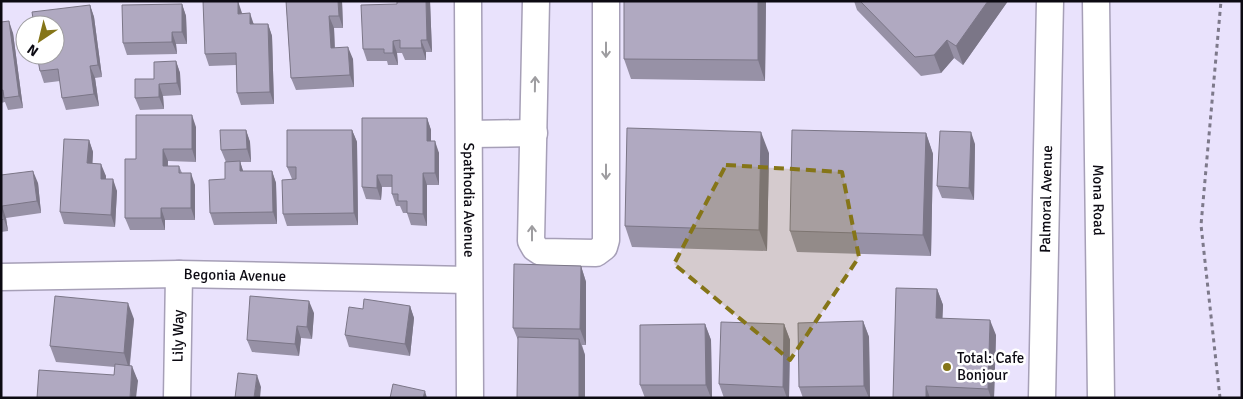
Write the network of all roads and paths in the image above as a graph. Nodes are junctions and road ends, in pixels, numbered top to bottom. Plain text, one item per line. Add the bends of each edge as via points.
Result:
1 (468, 1) edge
2 (536, 1) edge
3 (606, 1) edge
4 (1050, 1) edge
5 (1096, 1) edge
6 (1221, 1) edge
7 (534, 133) junction
8 (470, 134) junction
9 (178, 274) junction
10 (1, 277) edge
11 (468, 280) junction
12 (177, 398) edge
13 (470, 398) edge
14 (1042, 398) edge
15 (1101, 398) edge
16 (1220, 398) edge

1 - 8 street, Spathodia Avenue
7 -> 2 street
3 -> 7 street via 606,240 604,247 596,252 541,252 531,241
4 - 14 street, Palmoral Avenue
5 - 15 street, Mona Road
6 - 16 path via 1201,225
7 - 8 street
8 - 11 street, Spathodia Avenue
9 - 10 street, Begonia Avenue
9 - 11 street, Begonia Avenue
9 - 12 street, Lily Way
11 - 13 street, Spathodia Avenue

